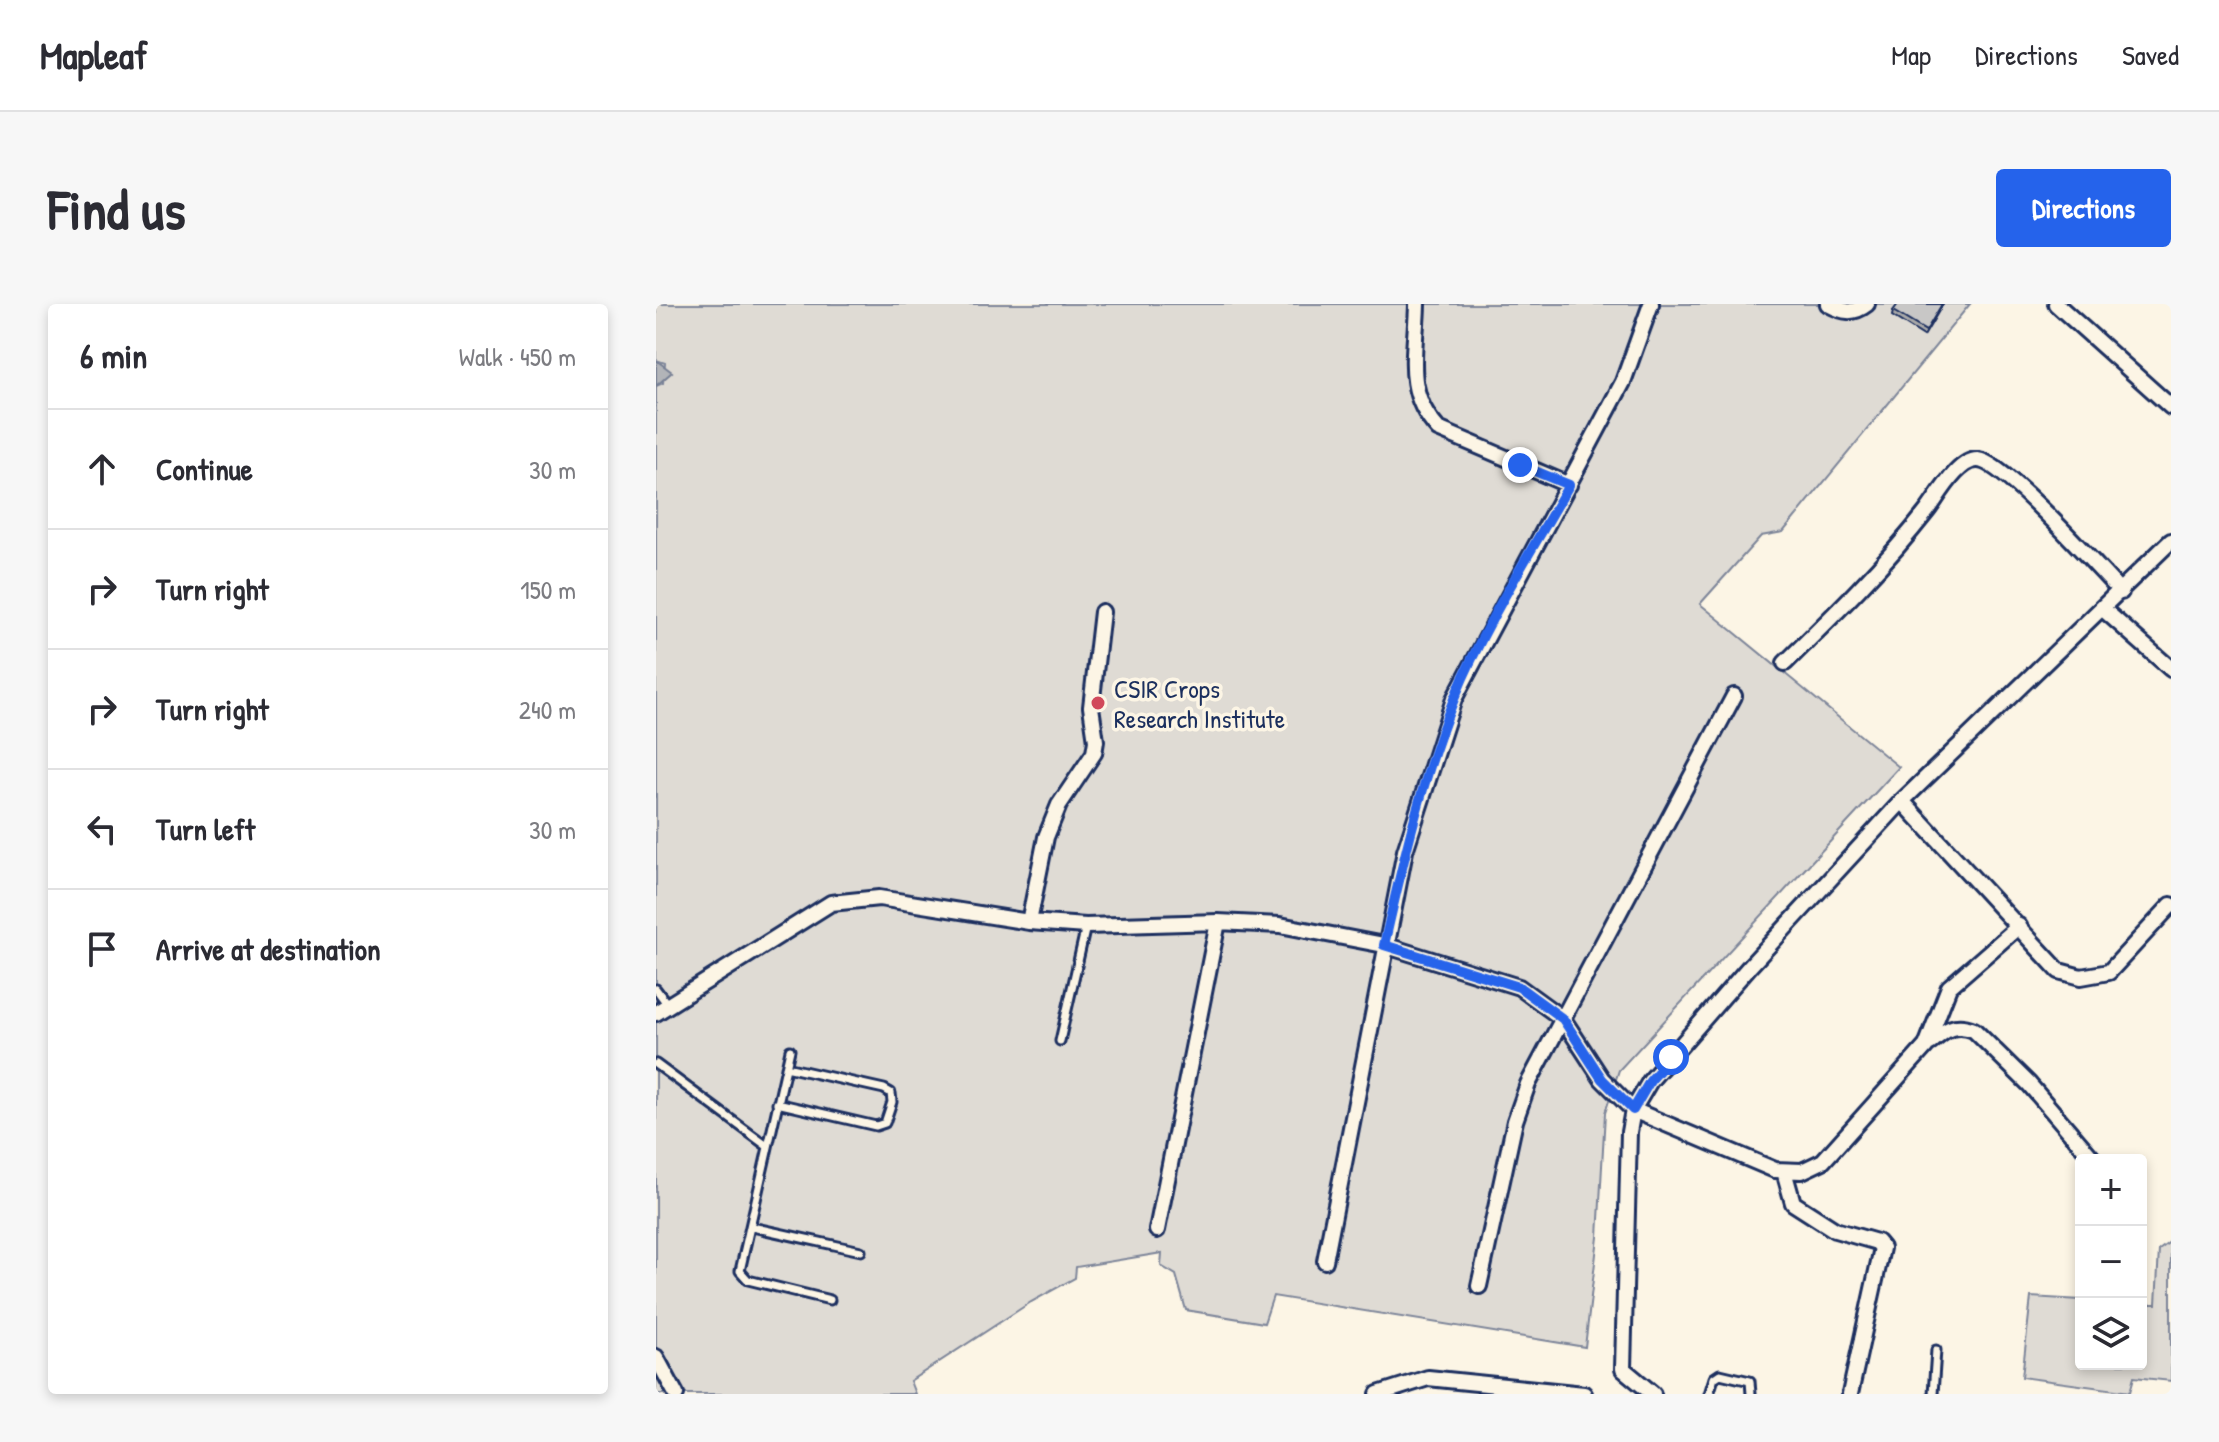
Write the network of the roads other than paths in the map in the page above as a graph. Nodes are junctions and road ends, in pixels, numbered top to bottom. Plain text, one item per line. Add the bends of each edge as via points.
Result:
1 (1417, 304) edge
2 (1651, 304) edge
3 (1828, 304) edge
4 (1867, 304) edge
5 (2056, 304) edge
6 (2171, 407) edge
7 (1569, 485) junction
8 (2171, 541) edge
9 (2121, 592) junction
10 (2103, 609) junction
11 (1102, 612) dead end
12 (1785, 663) dead end
13 (2171, 669) edge
14 (1734, 696) dead end
15 (1902, 801) junction
16 (2171, 905) edge
17 (1029, 922) junction
18 (1218, 922) junction
19 (1086, 926) junction
20 (2019, 926) junction
21 (1384, 945) junction
22 (656, 989) edge
23 (662, 1009) edge
24 (1563, 1019) junction
25 (1060, 1041) dead end
26 (1926, 1046) junction
27 (790, 1050) dead end
28 (656, 1064) edge
29 (786, 1067) junction
30 (777, 1103) junction
31 (1633, 1110) junction
32 (767, 1146) junction
33 (2089, 1154) edge
34 (1784, 1171) junction
35 (752, 1227) junction
36 (1157, 1230) dead end
37 (861, 1251) dead end
38 (1325, 1261) dead end
39 (1479, 1286) dead end
40 (830, 1300) dead end
41 (1936, 1350) dead end
42 (656, 1357) edge
43 (676, 1394) edge
44 (1378, 1394) edge
45 (1584, 1394) edge
46 (1653, 1394) edge
47 (1709, 1394) edge
48 (1751, 1394) edge
49 (1850, 1394) edge
50 (1933, 1394) edge

1 - 7 street via 1414,392 1422,412 1438,429
2 - 7 street via 1623,382
3 - 4 street via 1843,312
5 - 6 street
7 - 21 street via 1454,699 1405,851
8 - 9 street
9 - 10 street
9 - 12 street via 1999,470 1977,460 1968,462 1880,568
10 - 13 street
10 - 15 street
11 - 17 street via 1091,707 1094,753 1059,805 1046,837
14 - 24 street
15 - 20 street
15 - 31 street via 1749,967 1650,1081
16 - 20 street via 2109,972 2081,977 2059,971
17 - 19 street
17 - 23 street via 879,898 831,903
18 - 19 street
18 - 21 street via 1280,925
18 - 36 street
19 - 25 lane
20 - 26 street via 1949,987
21 - 24 street via 1519,987
21 - 38 street
22 - 23 lane
24 - 31 street via 1602,1079
24 - 39 street via 1515,1121
26 - 33 street via 1948,1028 1962,1025 1974,1030
26 - 34 street via 1823,1161 1802,1171
27 - 29 lane
28 - 32 lane
29 - 30 lane
29 - 30 lane via 884,1089 892,1102 885,1123 876,1126
30 - 32 lane
31 - 34 street
31 - 46 street via 1623,1369
32 - 35 lane
34 - 49 street via 1793,1203 1835,1230 1882,1248
35 - 37 lane
35 - 40 lane via 742,1276
41 - 50 lane
42 - 43 street
44 - 45 street via 1428,1378
47 - 48 lane via 1720,1374 1750,1381

